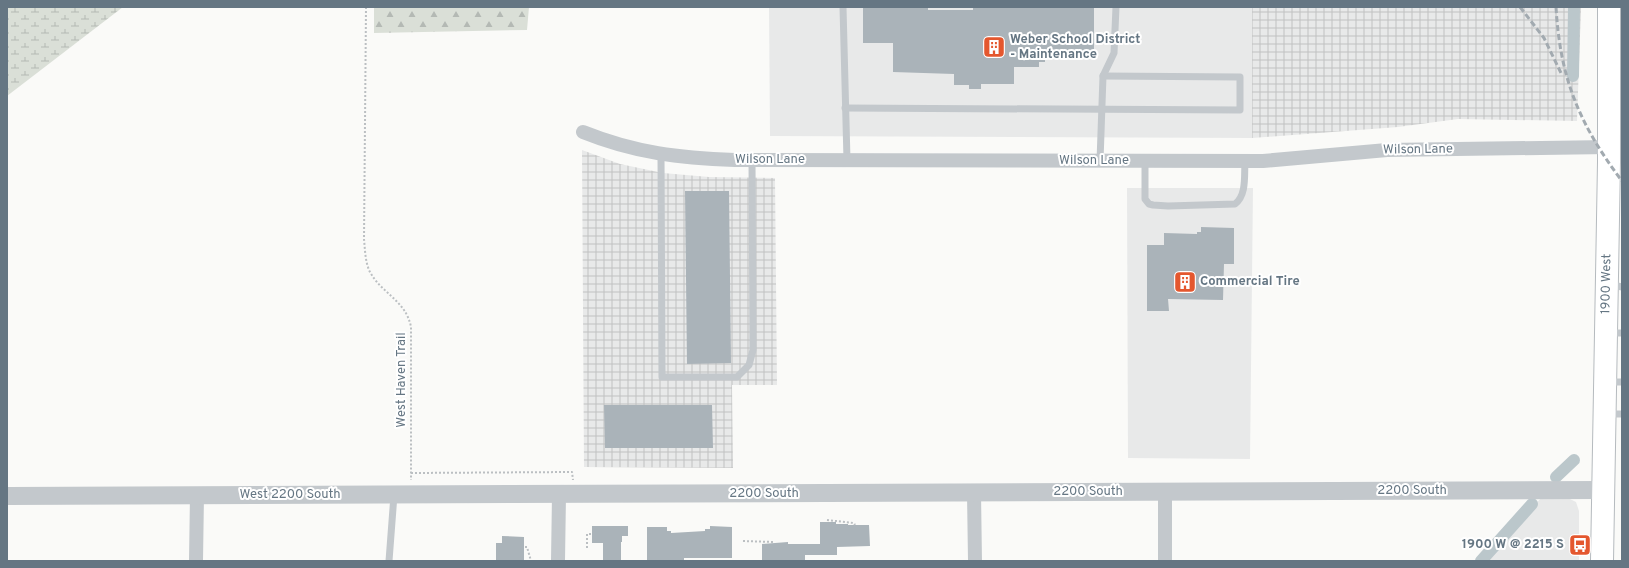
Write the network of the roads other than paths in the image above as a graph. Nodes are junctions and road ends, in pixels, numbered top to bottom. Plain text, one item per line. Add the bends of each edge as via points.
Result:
1 (843, 7) edge
2 (1116, 7) edge
3 (1609, 7) edge
4 (1103, 76) junction
5 (845, 108) junction
6 (1101, 110) junction
7 (583, 132) dead end
8 (1609, 147) junction
9 (661, 154) junction
10 (752, 160) junction
11 (846, 160) junction
12 (1100, 161) junction
13 (1145, 161) junction
14 (1245, 162) junction
15 (1614, 285) edge
16 (1614, 333) edge
17 (1613, 382) edge
18 (1613, 414) edge
19 (569, 490) junction
20 (1603, 490) junction
21 (1165, 492) junction
22 (974, 493) junction
23 (197, 495) junction
24 (394, 495) junction
25 (7, 496) edge
26 (196, 561) edge
27 (389, 561) edge
28 (558, 561) edge
29 (975, 561) edge
30 (1165, 561) edge
31 (1602, 561) edge

1 - 5 lane
2 - 4 lane via 1114,53
3 - 8 main road, 1900 West
4 - 6 lane
4 - 6 lane via 1240,77 1240,110
5 - 6 lane
5 - 11 lane
6 - 12 lane
7 - 9 street, Wilson Lane via 602,140
8 - 14 street, Wilson Lane via 1387,150
8 - 15 main road, 1900 West
9 - 10 street, Wilson Lane via 687,158
9 - 10 lane via 662,377 737,376 749,365 753,350
10 - 11 street, Wilson Lane
11 - 12 street, Wilson Lane
12 - 13 street, Wilson Lane
13 - 14 street, Wilson Lane
13 - 14 lane via 1145,199 1149,204 1168,206 1235,204 1240,201 1243,192
15 - 16 main road, 1900 West
16 - 17 main road, 1900 West
17 - 18 main road, 1900 West
18 - 20 main road, 1900 West
19 - 22 street, 2200 South
19 - 24 street, West 2200 South
19 - 28 street
20 - 21 street, 2200 South
20 - 31 main road, 1900 West
21 - 22 street, 2200 South
21 - 30 street
22 - 29 street
23 - 24 street, West 2200 South
23 - 25 street, West 2200 South
23 - 26 street
24 - 27 lane

